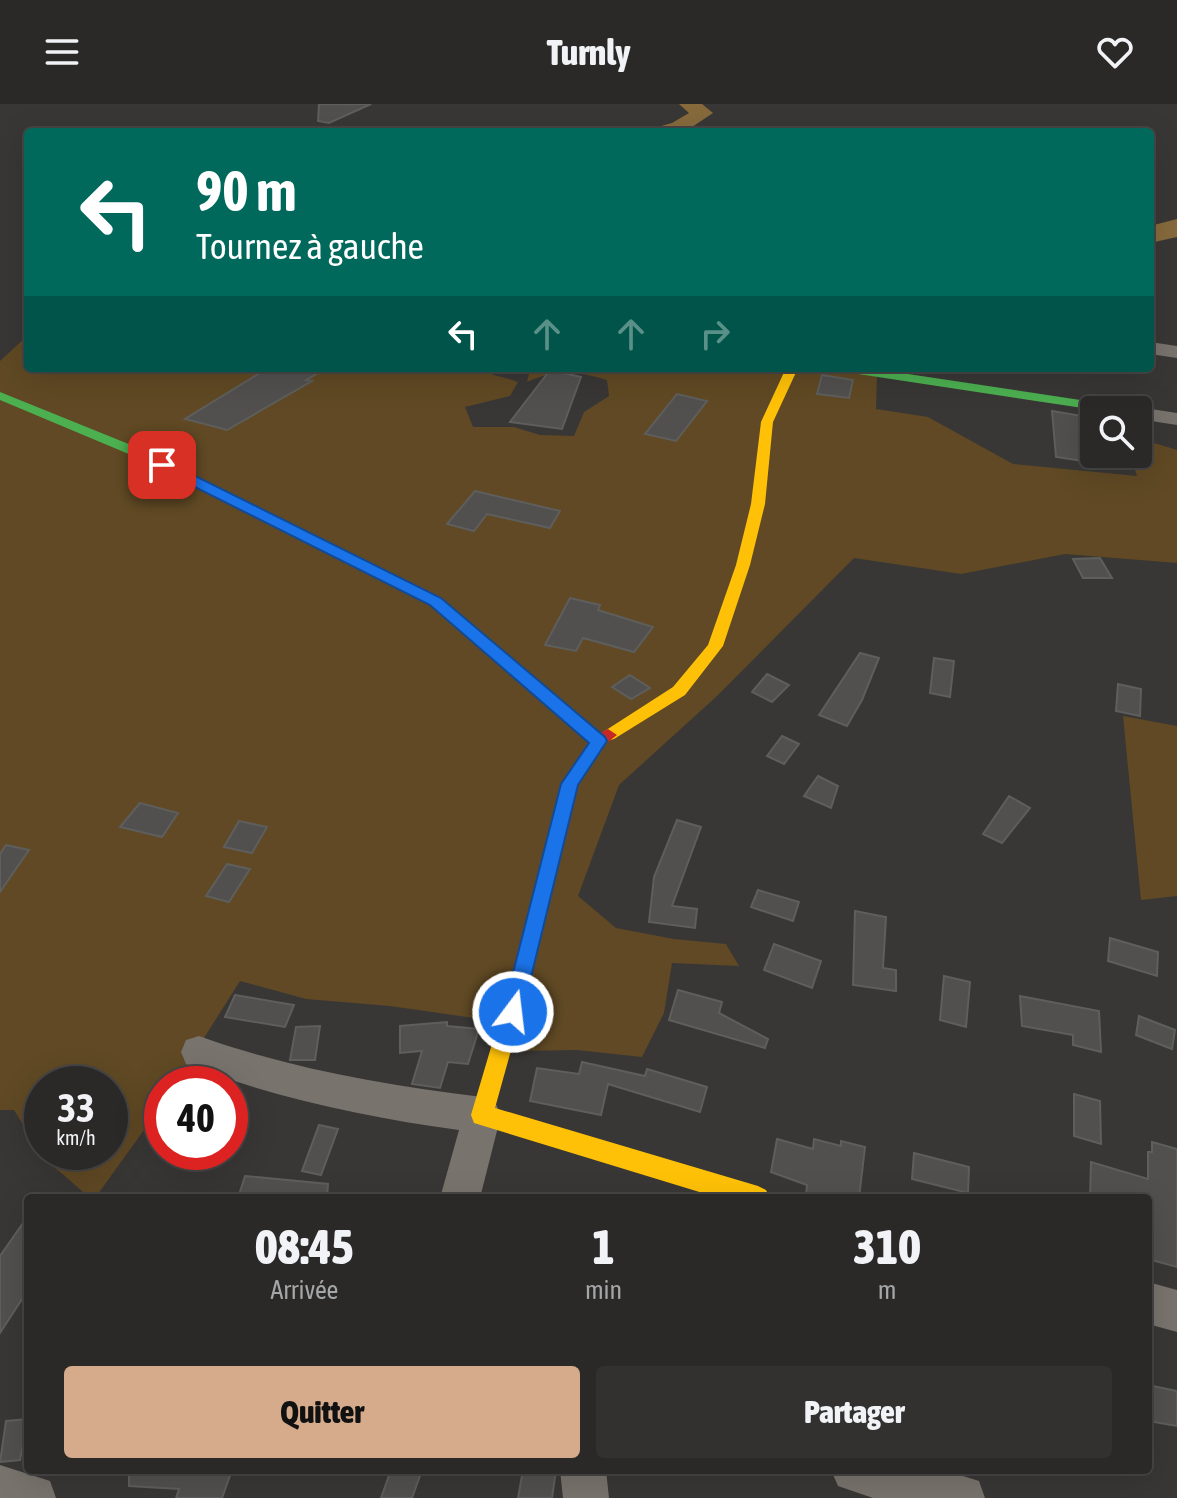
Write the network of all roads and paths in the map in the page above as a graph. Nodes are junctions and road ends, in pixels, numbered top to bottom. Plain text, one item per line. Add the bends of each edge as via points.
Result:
1 (1154, 349) edge
2 (1177, 352) edge
3 (790, 372) edge
4 (871, 372) edge
5 (0, 396) edge
6 (1080, 404) edge
7 (1152, 415) edge
8 (1177, 419) edge
9 (598, 741) junction
10 (199, 1052) dead end
11 (482, 1115) junction
12 (461, 1194) edge
13 (745, 1194) edge
14 (1152, 1304) edge
15 (1177, 1311) edge
16 (583, 1474) edge
17 (869, 1474) edge
18 (0, 1488) edge
19 (33, 1498) edge
20 (586, 1498) edge
21 (962, 1498) edge

1 - 2 street
3 - 9 street via 767,422 758,504 715,646 679,691
4 - 6 street
5 - 9 street via 136,452 435,601
7 - 8 street
9 - 11 street via 570,784
10 - 11 street via 300,1086
11 - 12 street
11 - 13 street
14 - 15 street
16 - 20 street
17 - 21 street
18 - 19 street

